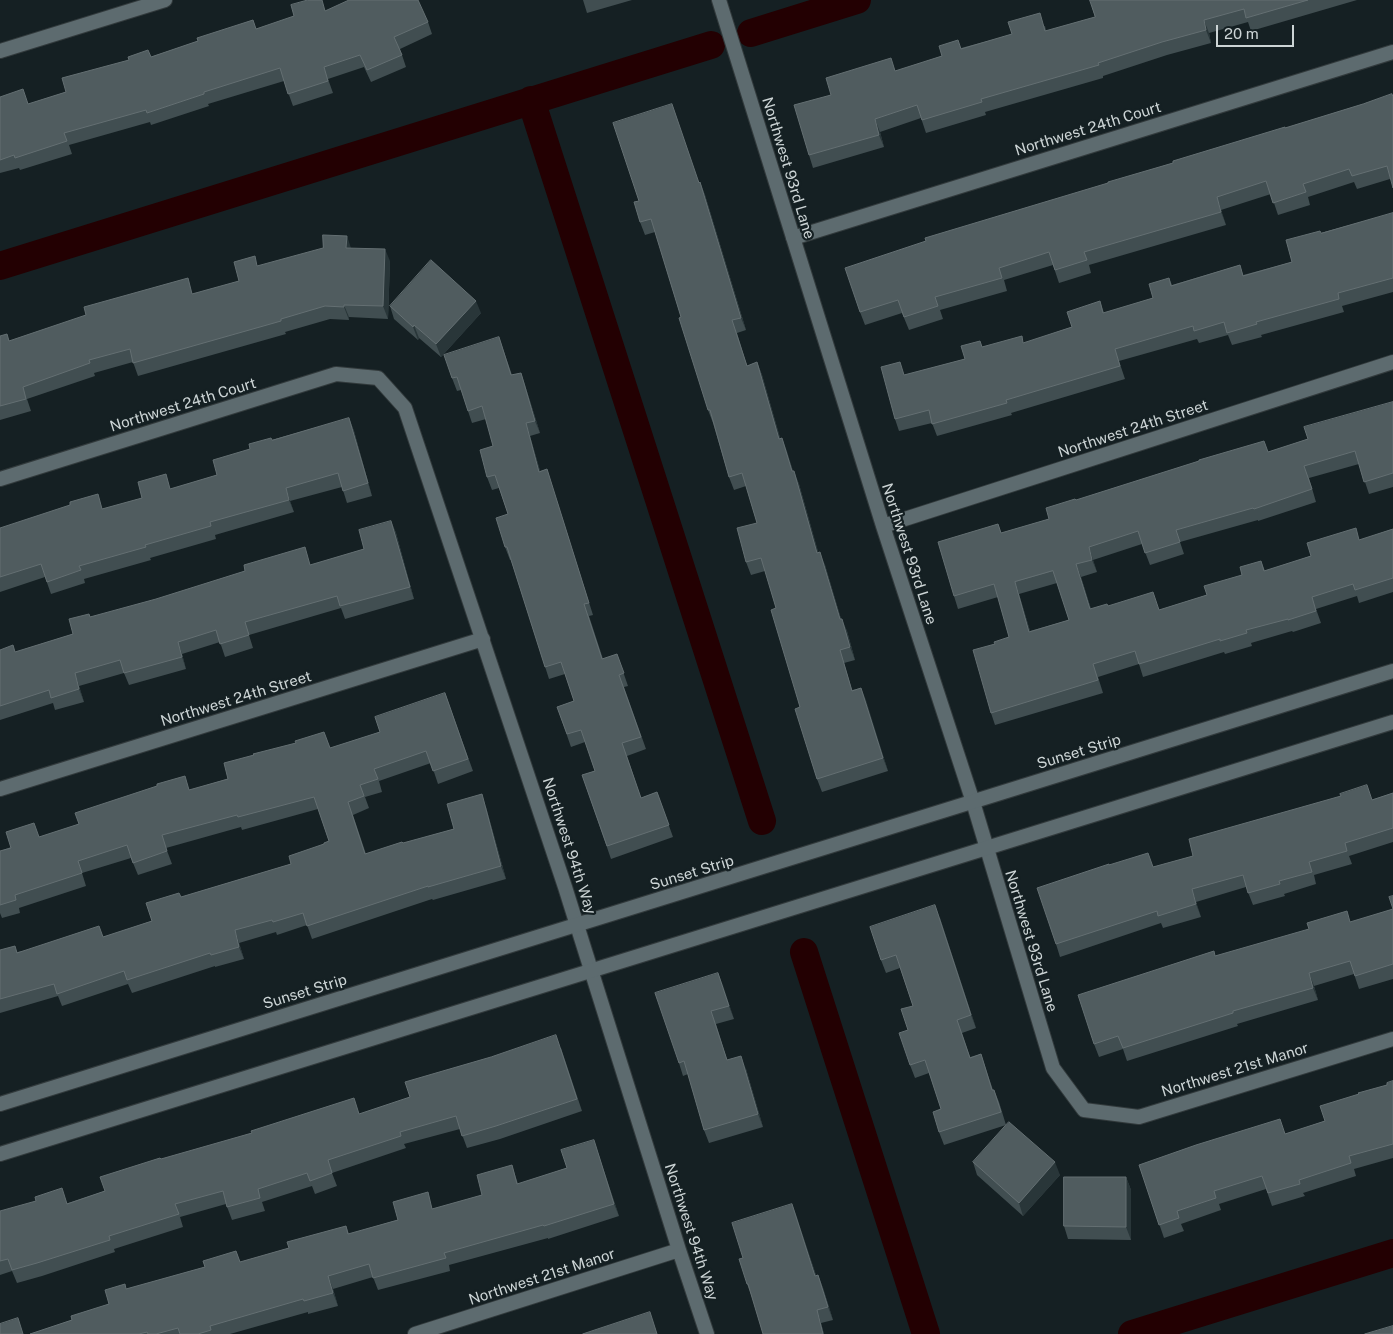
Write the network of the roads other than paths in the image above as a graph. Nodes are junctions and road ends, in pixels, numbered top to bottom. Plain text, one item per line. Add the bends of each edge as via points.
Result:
1 (165, 0) edge
2 (719, 0) edge
3 (0, 51) edge
4 (1393, 52) edge
5 (793, 238) junction
6 (1393, 362) edge
7 (378, 378) joint
8 (0, 479) edge
9 (883, 526) junction
10 (483, 639) junction
11 (1393, 672) edge
12 (1393, 722) edge
13 (0, 789) edge
14 (973, 802) junction
15 (987, 848) junction
16 (578, 925) junction
17 (592, 971) junction
18 (1393, 1039) edge
19 (0, 1104) edge
20 (1084, 1110) joint
21 (0, 1154) edge
22 (679, 1250) junction
23 (415, 1334) edge
24 (708, 1334) edge

1 - 3 street
2 - 5 street, Northwest 93rd Lane
4 - 5 street, Northwest 24th Court
5 - 9 street, Northwest 93rd Lane
6 - 9 street, Northwest 24th Street
7 - 8 street, Northwest 24th Court via 336,374
7 - 10 street, Northwest 94th Way via 405,408
9 - 14 street, Northwest 93rd Lane
10 - 13 street, Northwest 24th Street
10 - 16 street, Northwest 94th Way
11 - 14 street, Sunset Strip
12 - 15 street
14 - 15 street, Northwest 93rd Lane
14 - 16 street, Sunset Strip
15 - 17 street
15 - 20 street, Northwest 93rd Lane via 1053,1068
16 - 17 street, Northwest 94th Way
16 - 19 street, Sunset Strip
17 - 21 street
17 - 22 street, Northwest 94th Way
18 - 20 street, Northwest 21st Manor via 1139,1117
22 - 23 street, Northwest 21st Manor
22 - 24 street, Northwest 94th Way

